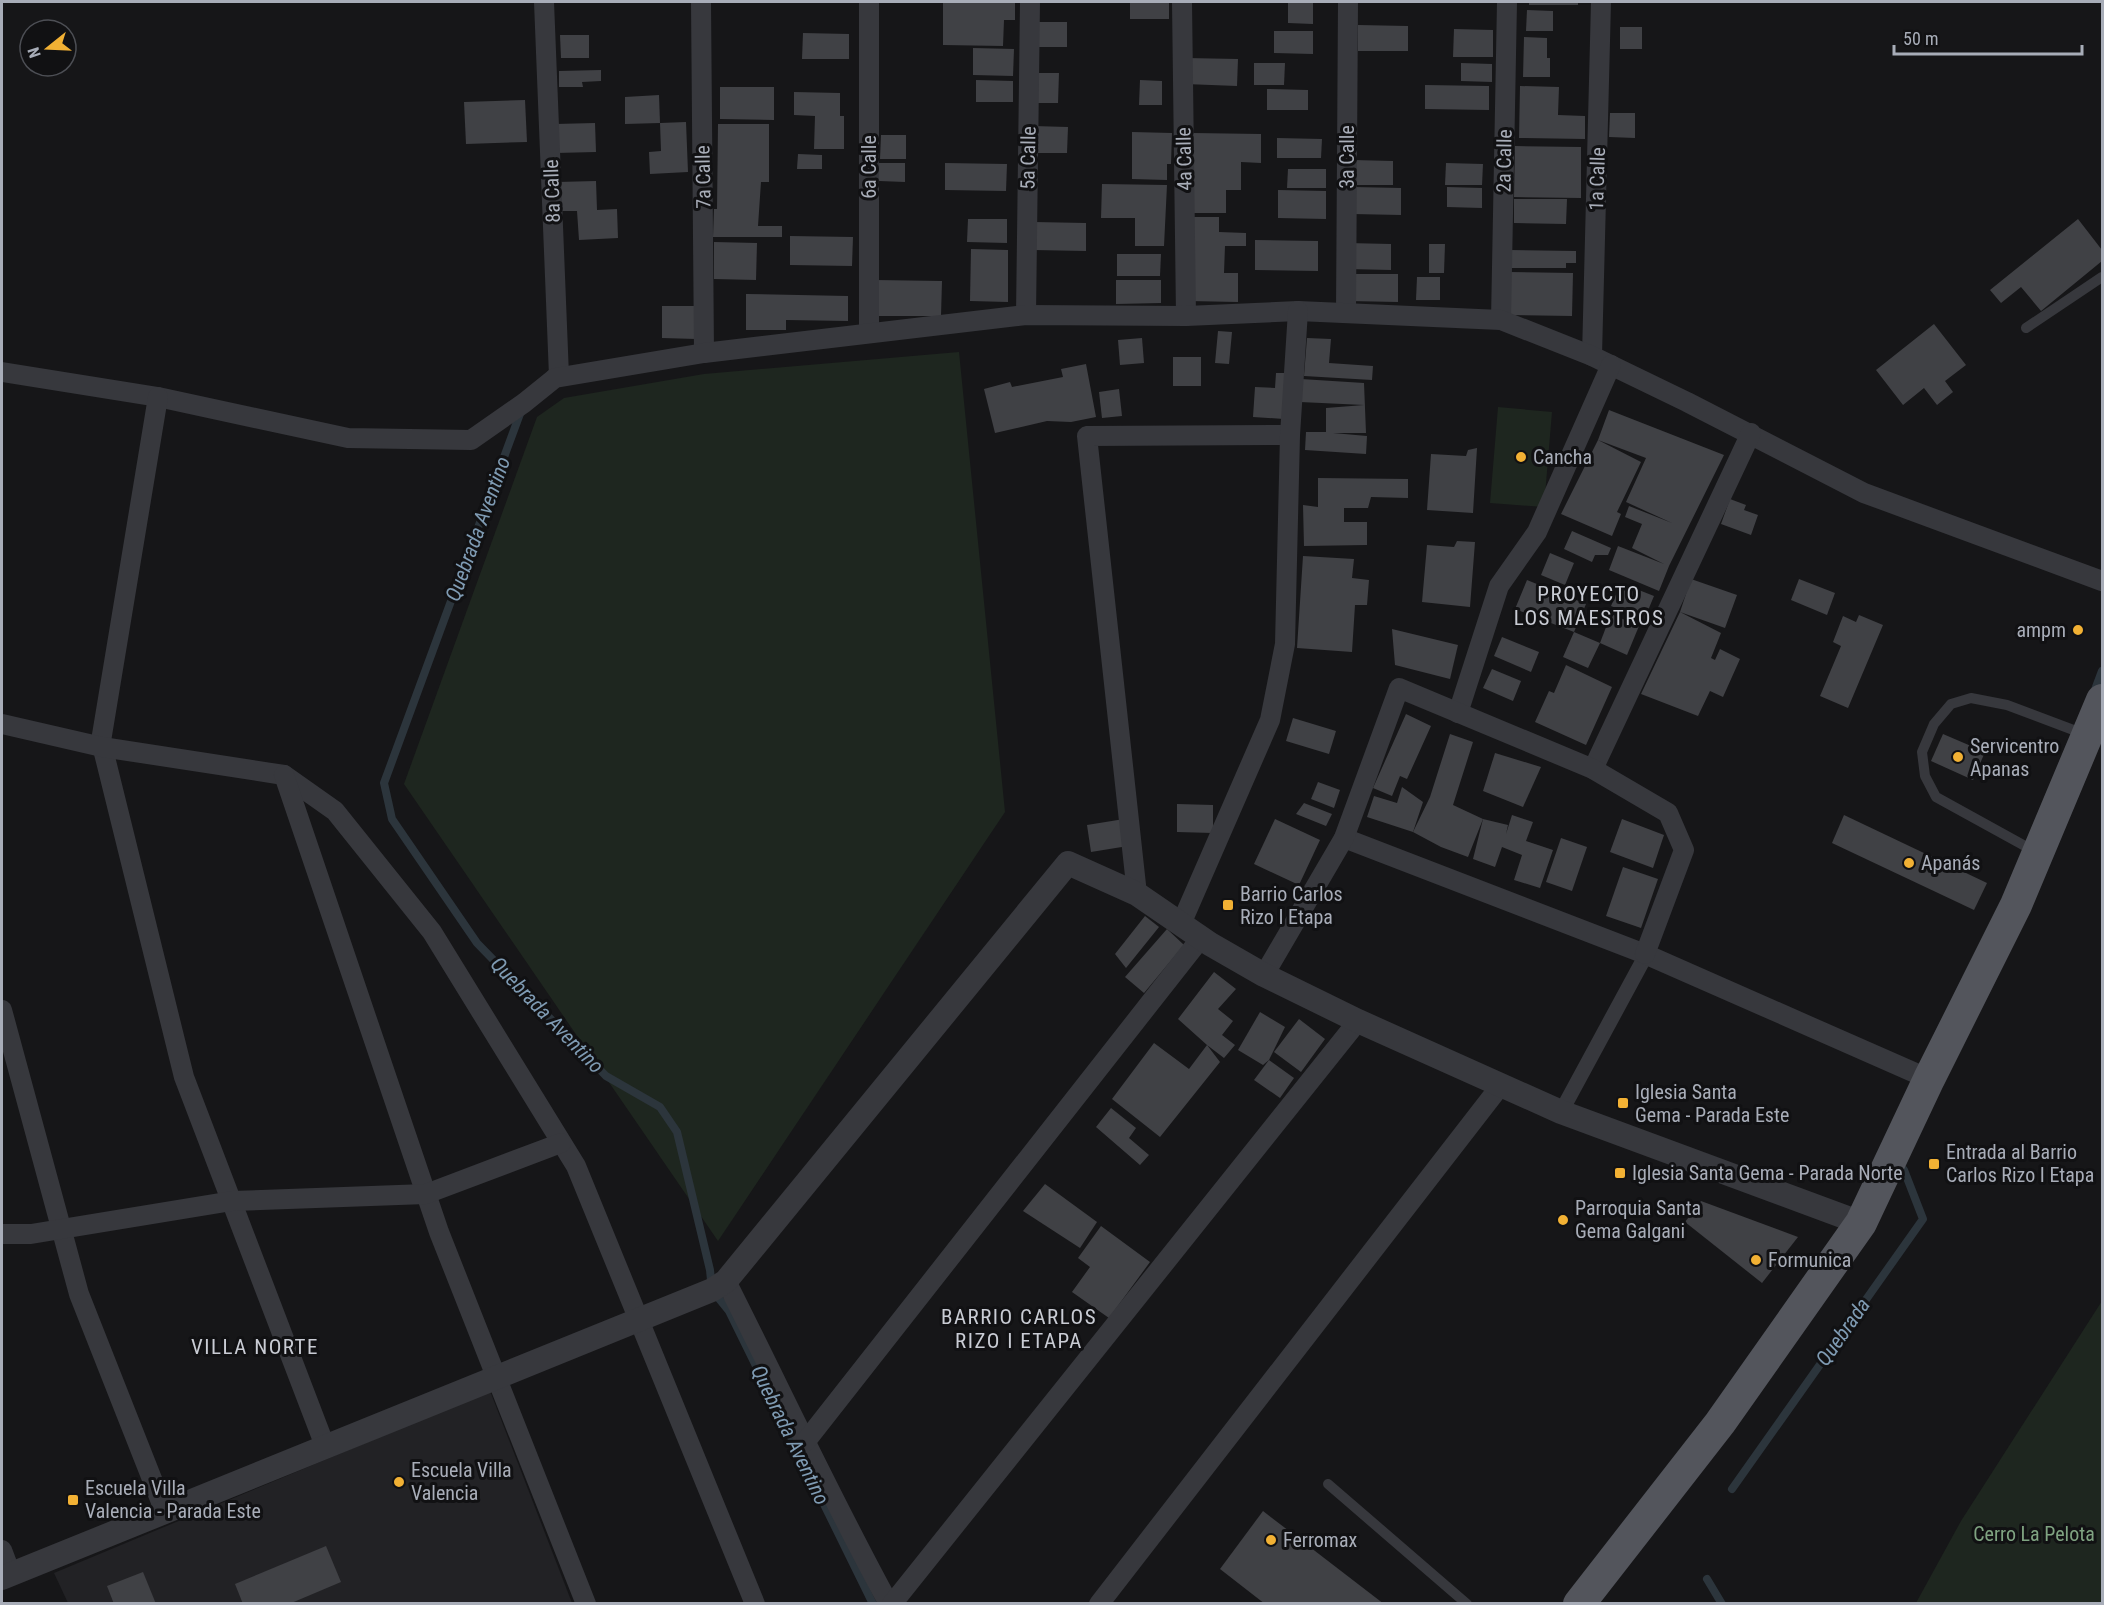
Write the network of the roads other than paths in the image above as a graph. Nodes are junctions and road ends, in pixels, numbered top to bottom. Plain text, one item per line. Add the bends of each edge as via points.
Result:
1 (544, 2) edge
2 (701, 2) edge
3 (868, 2) edge
4 (1030, 2) edge
5 (1182, 2) edge
6 (1348, 2) edge
7 (1507, 2) edge
8 (1601, 2) edge
9 (2103, 277) edge
10 (1298, 311) junction
11 (1346, 312) junction
12 (1026, 315) junction
13 (1186, 316) junction
14 (1501, 320) junction
15 (2026, 328) dead end
16 (869, 333) junction
17 (704, 353) junction
18 (1592, 356) junction
19 (1611, 365) junction
20 (2, 372) edge
21 (555, 378) junction
22 (158, 397) junction
23 (1751, 433) junction
24 (1290, 435) junction
25 (2103, 581) edge
26 (2103, 700) edge
27 (1458, 713) junction
28 (2, 724) edge
29 (2087, 735) junction
30 (102, 747) junction
31 (1593, 769) junction
32 (285, 775) junction
33 (1344, 838) junction
34 (2038, 853) junction
35 (1137, 894) junction
36 (1180, 924) junction
37 (1201, 938) junction
38 (1646, 954) junction
39 (1264, 975) junction
40 (2, 1010) edge
41 (1358, 1021) junction
42 (1929, 1079) junction
43 (1501, 1085) junction
44 (1561, 1112) junction
45 (561, 1143) junction
46 (426, 1194) junction
47 (232, 1201) junction
48 (1861, 1223) junction
49 (61, 1228) junction
50 (2, 1234) edge
51 (726, 1281) junction
52 (638, 1320) junction
53 (497, 1377) junction
54 (806, 1441) junction
55 (325, 1446) junction
56 (1328, 1484) dead end
57 (165, 1512) junction
58 (2, 1550) edge
59 (6, 1576) edge
60 (586, 1604) edge
61 (755, 1604) edge
62 (890, 1604) edge
63 (1099, 1604) edge
64 (1467, 1604) edge
65 (1579, 1604) edge

1 - 21 street, 8a Calle via 559,376
2 - 17 street, 7a Calle
3 - 16 street, 6a Calle
4 - 12 street, 5a Calle
5 - 13 street, 4a Calle
6 - 11 street, 3a Calle
7 - 14 street, 2a Calle
8 - 18 street, 1a Calle
9 - 15 lane
10 - 11 street
10 - 13 street
10 - 24 street
11 - 14 street
12 - 13 street
12 - 16 street
14 - 18 street
16 - 17 street
17 - 21 street
18 - 19 street
19 - 23 street
19 - 27 street via 1537,532 1499,586
20 - 22 street
21 - 22 street via 471,440 348,438
22 - 30 street
23 - 25 street via 1864,493
23 - 31 street
24 - 35 street via 1087,436
24 - 36 street via 1285,644 1270,720
26 - 29 main road
27 - 31 street
27 - 33 street via 1399,688
28 - 30 street
29 - 34 main road
29 - 34 lane via 2007,705 1971,698 1951,704 1934,724 1922,752 1925,776 1936,797
30 - 32 street
30 - 47 street via 184,1077
31 - 38 street via 1668,813 1684,850
32 - 45 street via 335,811 432,932
32 - 46 street
33 - 38 street
33 - 39 street
34 - 42 main road
35 - 36 street
35 - 51 street via 1068,862
36 - 37 street
37 - 39 street
37 - 54 street
38 - 42 street
38 - 44 street
39 - 41 street
40 - 49 street
41 - 43 street
41 - 62 street
42 - 48 main road
43 - 44 street
43 - 63 street
44 - 48 street
45 - 46 street
45 - 52 street via 576,1166
46 - 47 street
46 - 53 street
47 - 49 street
47 - 55 street
48 - 65 main road via 1720,1424
49 - 50 street
49 - 57 street via 80,1294
51 - 52 street
51 - 54 street
52 - 53 street
52 - 61 street
53 - 55 street
53 - 60 street
54 - 62 street
55 - 57 street
56 - 64 lane
57 - 59 street
58 - 59 street

